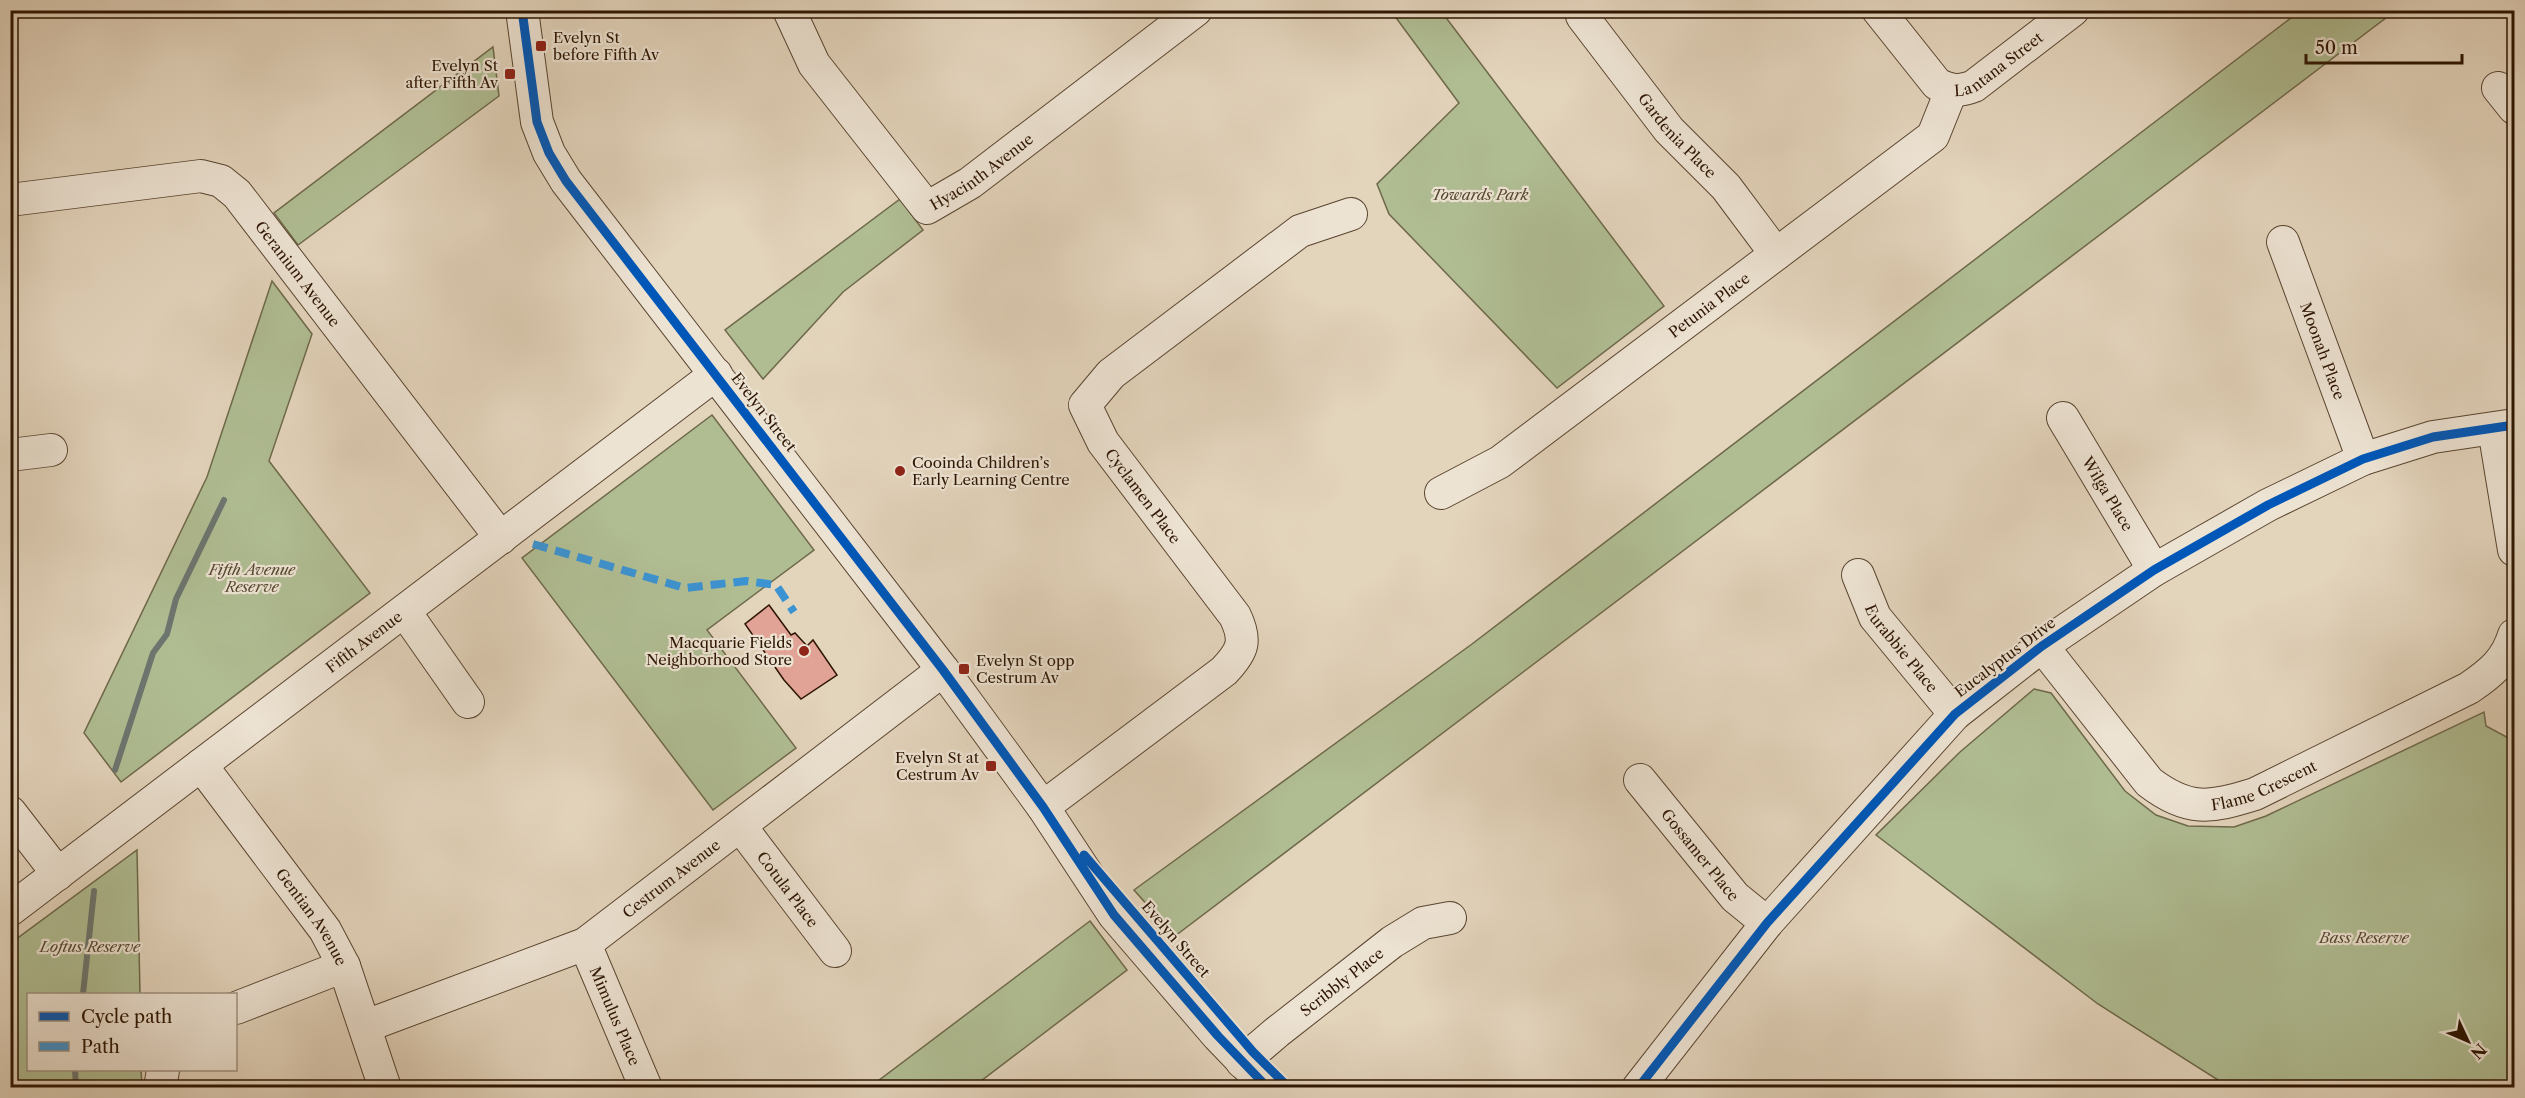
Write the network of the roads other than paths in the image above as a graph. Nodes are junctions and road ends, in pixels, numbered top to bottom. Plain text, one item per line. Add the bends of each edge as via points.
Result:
1 (522, 10) edge
2 (789, 10) edge
3 (1196, 10) edge
4 (1878, 10) edge
5 (2073, 10) edge
6 (1582, 16) dead end
7 (1951, 91) junction
8 (10, 200) edge
9 (1352, 214) dead end
10 (2283, 242) dead end
11 (1776, 254) junction
12 (716, 374) junction
13 (2063, 418) dead end
14 (2504, 427) edge
15 (51, 450) dead end
16 (10, 455) edge
17 (2363, 459) junction
18 (1441, 493) dead end
19 (501, 538) junction
20 (2514, 550) edge
21 (2154, 570) junction
22 (1858, 574) dead end
23 (405, 612) junction
24 (2514, 635) edge
25 (2042, 646) junction
26 (944, 670) junction
27 (468, 702) dead end
28 (1955, 714) junction
29 (201, 765) junction
30 (1640, 780) dead end
31 (1043, 807) junction
32 (10, 812) edge
33 (741, 826) junction
34 (57, 874) junction
35 (10, 910) edge
36 (1450, 918) dead end
37 (1767, 923) junction
38 (585, 944) junction
39 (835, 951) dead end
40 (344, 966) junction
41 (237, 1008) edge
42 (366, 1026) junction
43 (1247, 1057) junction
44 (163, 1071) edge
45 (160, 1088) edge
46 (386, 1088) edge
47 (646, 1088) edge
48 (1268, 1088) edge
49 (1289, 1088) edge
50 (1638, 1088) edge

1 - 12 street, Evelyn Street via 537,122 549,153 566,181
2 - 3 street, Hyacinth Avenue via 814,64 927,208 970,183
4 - 7 street, Lantana Street via 1928,75
5 - 7 street, Lantana Street via 1974,86
6 - 11 street, Gardenia Place via 1669,130 1726,187
7 - 11 street, Petunia Place via 1933,136
8 - 19 street, Geranium Avenue via 201,176 221,181 237,194
9 - 31 street, Cyclamen Place via 1300,231 1111,374 1085,405 1102,442 1235,616 1243,642 1237,657 1224,671
10 - 17 street, Moonah Place
11 - 18 street, Petunia Place via 1500,462
12 - 19 street, Fifth Avenue
12 - 26 street, Evelyn Street
13 - 21 street, Wilga Place
14 - 17 street, Eucalyptus Drive via 2433,437
14 - 20 street
15 - 16 street
17 - 21 street, Eucalyptus Drive via 2268,506
19 - 23 street, Fifth Avenue
21 - 25 street, Eucalyptus Drive
22 - 28 street, Eurabbie Place via 1875,617
23 - 27 street
23 - 29 street, Fifth Avenue
24 - 25 street, Flame Crescent via 2509,651 2495,670 2469,688 2255,794 2221,805 2190,804 2167,796 2149,782
25 - 28 street, Eucalyptus Drive
26 - 31 street, Evelyn Street
26 - 33 street, Cestrum Avenue
28 - 37 street, Eucalyptus Drive
29 - 34 street, Fifth Avenue
29 - 40 street, Gentian Avenue via 325,930
30 - 37 street, Gossamer Place via 1736,897
31 - 43 street, Evelyn Street
32 - 34 street
33 - 38 street, Cestrum Avenue
33 - 39 street, Cotula Place
34 - 35 street, Fifth Avenue
36 - 43 street, Scribbly Place via 1423,923 1392,942
37 - 50 street, Eucalyptus Drive
38 - 42 street, Cestrum Avenue
38 - 47 street, Mimulus Place
40 - 41 street
40 - 42 street, Gentian Avenue
42 - 46 street, Gentian Avenue
43 - 48 street, Evelyn Street
43 - 49 street, Evelyn Street
44 - 45 street

